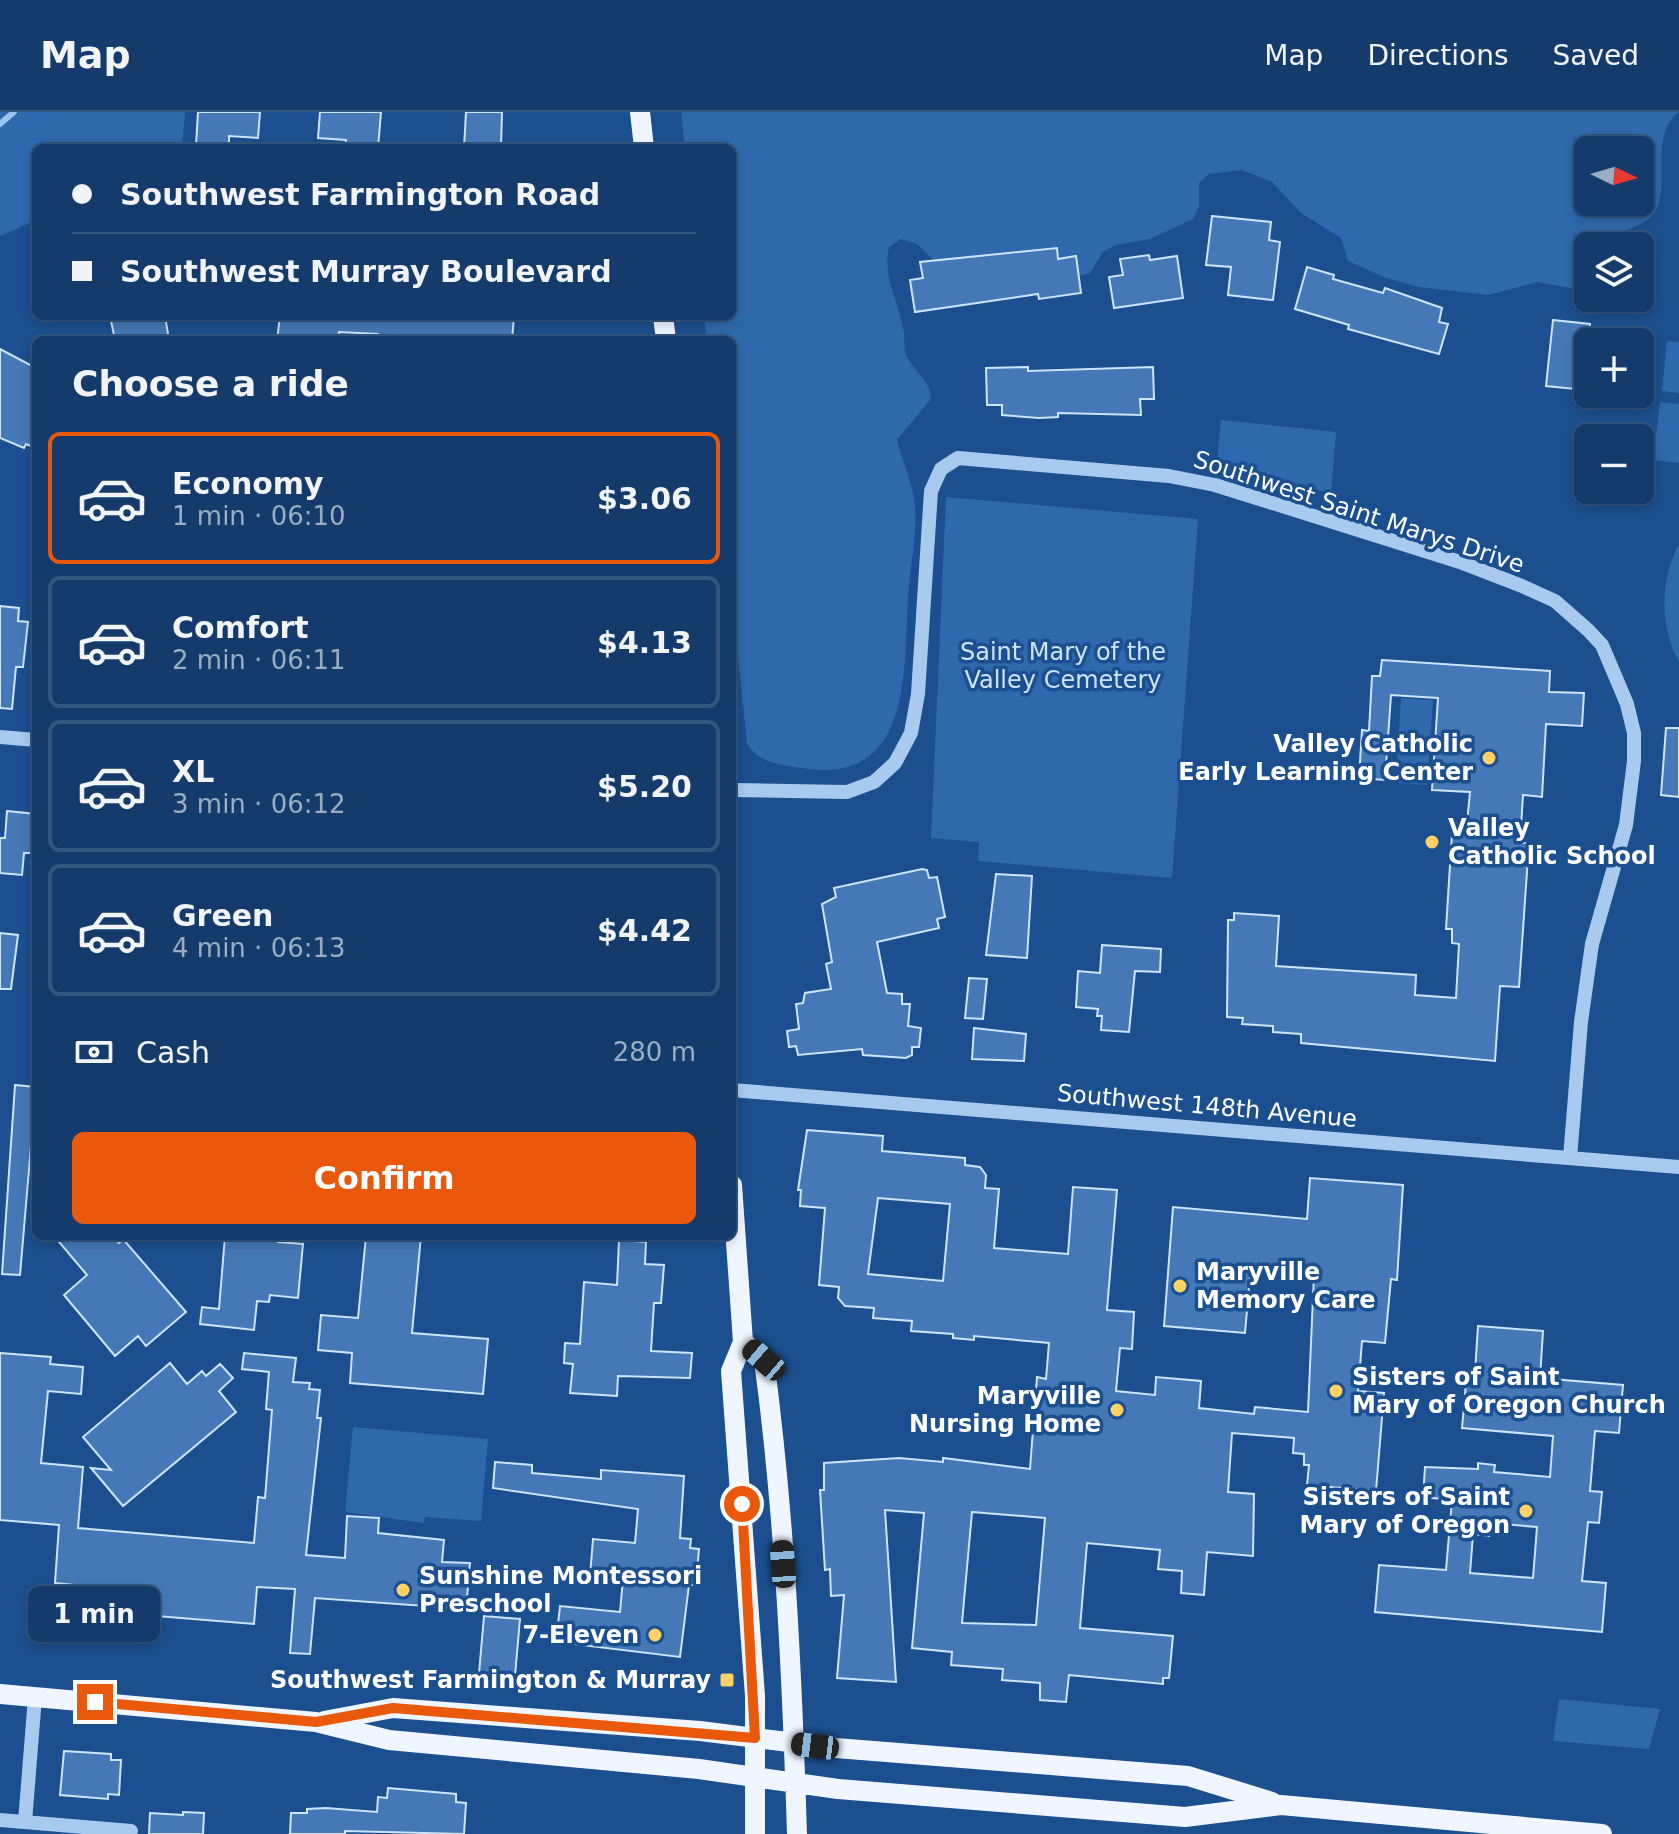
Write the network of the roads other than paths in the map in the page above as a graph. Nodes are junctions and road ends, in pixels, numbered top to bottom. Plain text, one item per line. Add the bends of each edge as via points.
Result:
1 (640, 112) edge
2 (644, 144) edge
3 (0, 737) edge
4 (32, 740) edge
5 (736, 790) edge
6 (736, 1090) edge
7 (1570, 1158) junction
8 (1679, 1167) edge
9 (736, 1240) edge
10 (743, 1342) junction
11 (0, 1694) edge
12 (35, 1697) junction
13 (316, 1722) junction
14 (755, 1738) junction
15 (794, 1743) junction
16 (755, 1777) junction
17 (795, 1783) junction
18 (1281, 1805) junction
19 (0, 1820) edge
20 (25, 1822) junction
21 (131, 1831) dead end
22 (755, 1834) edge
23 (797, 1834) edge
24 (1602, 1834) edge

1 - 2 main road
3 - 4 street
5 - 7 street, Southwest Saint Marys Drive via 847,792 874,782 895,763 911,733 918,694 931,491 941,469 958,458 1169,476 1215,485 1522,586 1577,617 1602,645 1634,733 1626,825 1592,944
6 - 7 street, Southwest 148th Avenue
7 - 8 street, Southwest 148th Avenue
9 - 10 main road
10 - 14 main road via 731,1371
10 - 15 main road via 764,1360
11 - 12 main road
12 - 13 main road
12 - 20 street
13 - 14 main road via 393,1708
13 - 16 main road via 389,1740
14 - 15 main road
14 - 16 main road
15 - 17 main road
15 - 18 main road via 1188,1776
16 - 17 main road
16 - 22 main road
17 - 18 main road via 1185,1817
17 - 23 main road
18 - 24 main road
19 - 20 street
20 - 21 street

